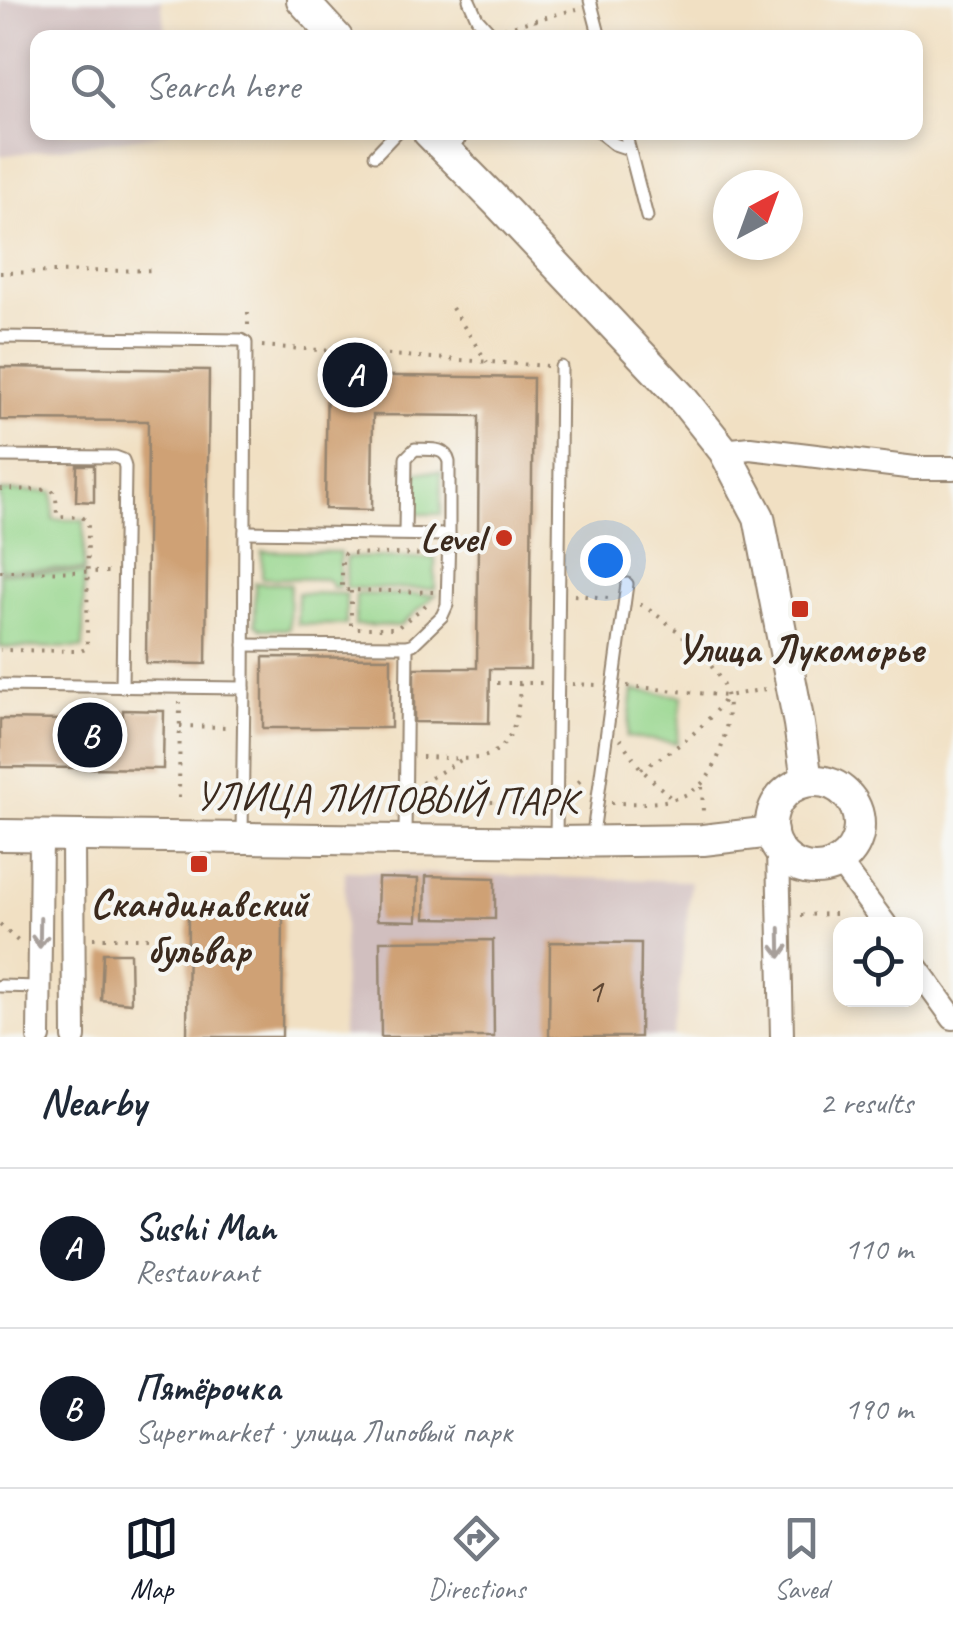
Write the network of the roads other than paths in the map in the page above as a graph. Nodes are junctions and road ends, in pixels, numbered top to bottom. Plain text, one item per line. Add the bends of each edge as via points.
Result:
1 (302, 0) edge
2 (468, 0) edge
3 (591, 2) edge
4 (330, 30) edge
5 (488, 30) edge
6 (598, 30) edge
7 (389, 140) edge
8 (448, 140) edge
9 (609, 140) edge
10 (627, 140) edge
11 (630, 150) junction
12 (375, 155) dead end
13 (647, 217) dead end
14 (0, 337) edge
15 (561, 366) road end
16 (724, 451) junction
17 (0, 456) edge
18 (953, 468) edge
19 (245, 532) junction
20 (405, 534) junction
21 (448, 534) junction
22 (627, 584) dead end
23 (244, 645) junction
24 (407, 646) junction
25 (0, 686) edge
26 (122, 687) junction
27 (244, 688) junction
28 (808, 781) junction
29 (0, 835) edge
30 (41, 835) junction
31 (73, 836) junction
32 (242, 838) junction
33 (405, 840) junction
34 (775, 840) junction
35 (592, 841) junction
36 (556, 842) junction
37 (839, 862) junction
38 (879, 917) edge
39 (923, 977) edge
40 (0, 986) edge
41 (40, 987) junction
42 (953, 1018) edge
43 (39, 1037) edge
44 (74, 1037) edge
45 (782, 1037) edge

1 - 4 street
2 - 5 lane
3 - 6 lane
7 - 12 lane
8 - 16 street
9 - 11 lane
10 - 11 lane
11 - 13 lane
14 - 19 lane via 242,340
15 - 36 lane
16 - 18 street
16 - 28 street via 759,516
17 - 26 lane via 121,458
19 - 20 lane
19 - 23 lane
20 - 21 lane
20 - 21 lane via 406,458 414,450 443,451 450,462
21 - 24 lane via 447,605
22 - 35 lane
23 - 24 lane
23 - 27 lane
24 - 33 lane
25 - 26 lane
26 - 27 lane
27 - 32 lane
28 - 34 street via 779,799 772,815
28 - 37 street via 840,788 853,801 859,834
29 - 30 street, УЛИЦА ЛИПОВЫЙ ПАРК
30 - 31 street, УЛИЦА ЛИПОВЫЙ ПАРК
30 -> 41 street
31 - 32 street, УЛИЦА ЛИПОВЫЙ ПАРК
31 - 44 street
32 - 33 street, УЛИЦА ЛИПОВЫЙ ПАРК
33 - 36 street, УЛИЦА ЛИПОВЫЙ ПАРК
34 - 35 street, УЛИЦА ЛИПОВЫЙ ПАРК
34 - 37 street via 790,861 806,868
34 -> 45 street
35 - 36 street, УЛИЦА ЛИПОВЫЙ ПАРК
37 - 38 street
39 - 42 street
40 - 41 lane
41 - 43 street

